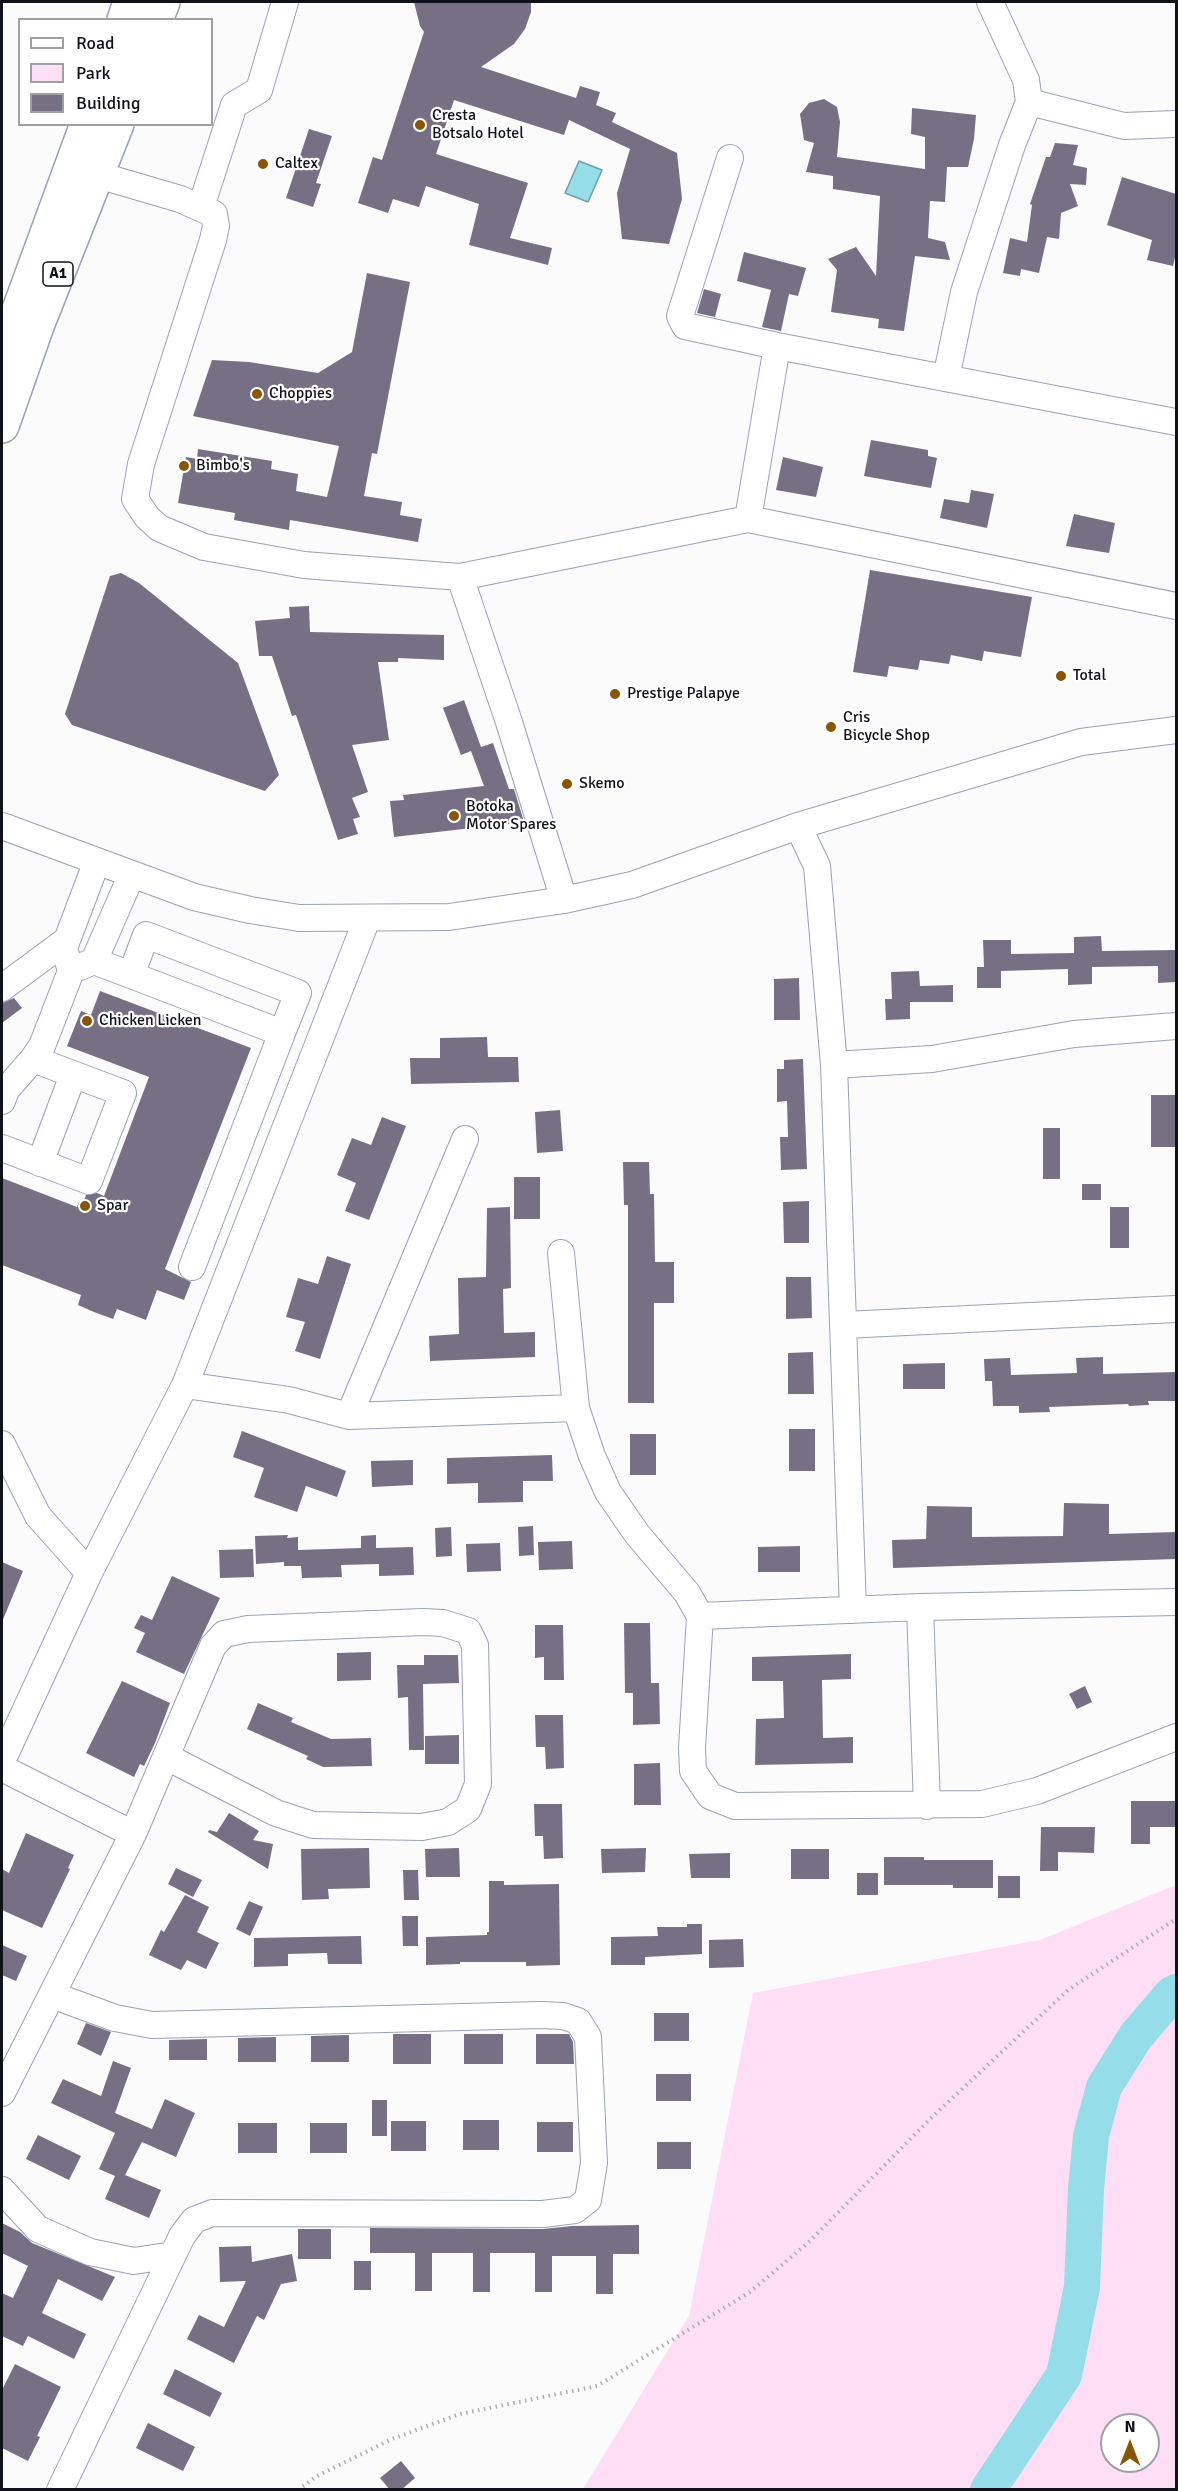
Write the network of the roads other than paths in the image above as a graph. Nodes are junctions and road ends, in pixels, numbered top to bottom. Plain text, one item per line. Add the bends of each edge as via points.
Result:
1 (130, 2) edge
2 (163, 2) edge
3 (285, 2) edge
4 (990, 2) edge
5 (125, 18) edge
6 (157, 18) edge
7 (1029, 102) junction
8 (1176, 124) edge
9 (87, 126) edge
10 (116, 126) edge
11 (730, 158) dead end
12 (85, 171) junction
13 (201, 207) junction
14 (777, 346) junction
15 (2, 352) edge
16 (946, 378) junction
17 (1176, 422) edge
18 (2, 426) edge
19 (748, 519) junction
20 (460, 577) junction
21 (1176, 606) edge
22 (1176, 730) edge
23 (2, 826) edge
24 (798, 826) junction
25 (97, 861) junction
26 (132, 874) junction
27 (564, 900) junction
28 (367, 919) junction
29 (67, 940) junction
30 (83, 966) junction
31 (131, 975) junction
32 (2, 988) edge
33 (1176, 1026) edge
34 (282, 1033) junction
35 (33, 1059) junction
36 (834, 1065) junction
37 (74, 1075) junction
38 (2, 1101) edge
39 (465, 1139) dead end
40 (2, 1148) edge
41 (40, 1163) junction
42 (561, 1253) dead end
43 (192, 1267) dead end
44 (1176, 1309) edge
45 (844, 1325) junction
46 (184, 1385) junction
47 (576, 1408) junction
48 (349, 1416) junction
49 (3, 1451) edge
50 (89, 1573) junction
51 (1176, 1602) edge
52 (920, 1607) junction
53 (853, 1610) junction
54 (700, 1616) junction
55 (1176, 1737) edge
56 (167, 1757) junction
57 (2, 1761) edge
58 (2, 1768) edge
59 (927, 1806) junction
60 (133, 1834) junction
61 (52, 1995) junction
62 (2, 2093) edge
63 (2, 2190) edge
64 (173, 2255) junction
65 (60, 2490) edge

1 - 5 highway
2 - 6 highway
3 - 13 street via 259,90 234,105
4 - 7 street via 1026,80
7 - 8 street via 1124,126
7 - 16 street via 964,292
9 - 12 highway, A1
10 - 12 highway, A1
11 - 14 street via 681,321 685,326
12 - 13 street
12 - 15 highway, A1
12 - 18 highway, A1
13 - 20 street via 214,214 216,226 141,464 135,498 147,517 159,528 204,547 304,566
14 - 16 street
14 - 19 street
16 - 17 street
19 - 20 street
19 - 21 street
20 - 27 street
22 - 24 street via 1081,742
23 - 25 street
24 - 27 street via 632,885
24 - 36 street via 817,866
25 - 26 street
25 - 29 street
26 - 28 street via 194,897 250,910 299,918
26 - 30 street
27 - 28 street via 449,917
28 - 46 street
29 - 30 street via 64,948
29 - 32 street
30 - 31 street
30 - 35 street
31 - 34 street
31 - 34 street via 146,935 298,993
33 - 36 street via 1074,1034 932,1059
34 - 43 street
35 - 37 street
35 - 38 street via 6,1090
36 - 45 street
37 - 41 street
37 - 41 street via 123,1093 88,1181
39 - 48 street
40 - 41 street
42 - 47 street
44 - 45 street
45 - 53 street
46 - 48 street via 289,1400
46 - 50 street
47 - 48 street
47 - 54 street via 608,1492 637,1534 687,1593
49 - 50 street via 38,1516
50 - 57 street
51 - 52 street
52 - 53 street
52 - 59 street
53 - 54 street
54 - 59 street via 693,1771 710,1796 735,1806
55 - 59 street via 1036,1791 982,1804
56 - 56 street via 213,1646 224,1634 248,1629 423,1622 468,1631 476,1645 478,1784 468,1809 448,1822 422,1827 313,1825 276,1813
56 - 60 street
58 - 60 street
60 - 61 street
61 - 62 street
61 - 64 street via 115,2018 152,2025 541,2015 578,2021 588,2037 594,2163 588,2200 575,2210 543,2214 212,2213 194,2220
63 - 64 street via 38,2229 90,2252 134,2261
64 - 65 street

